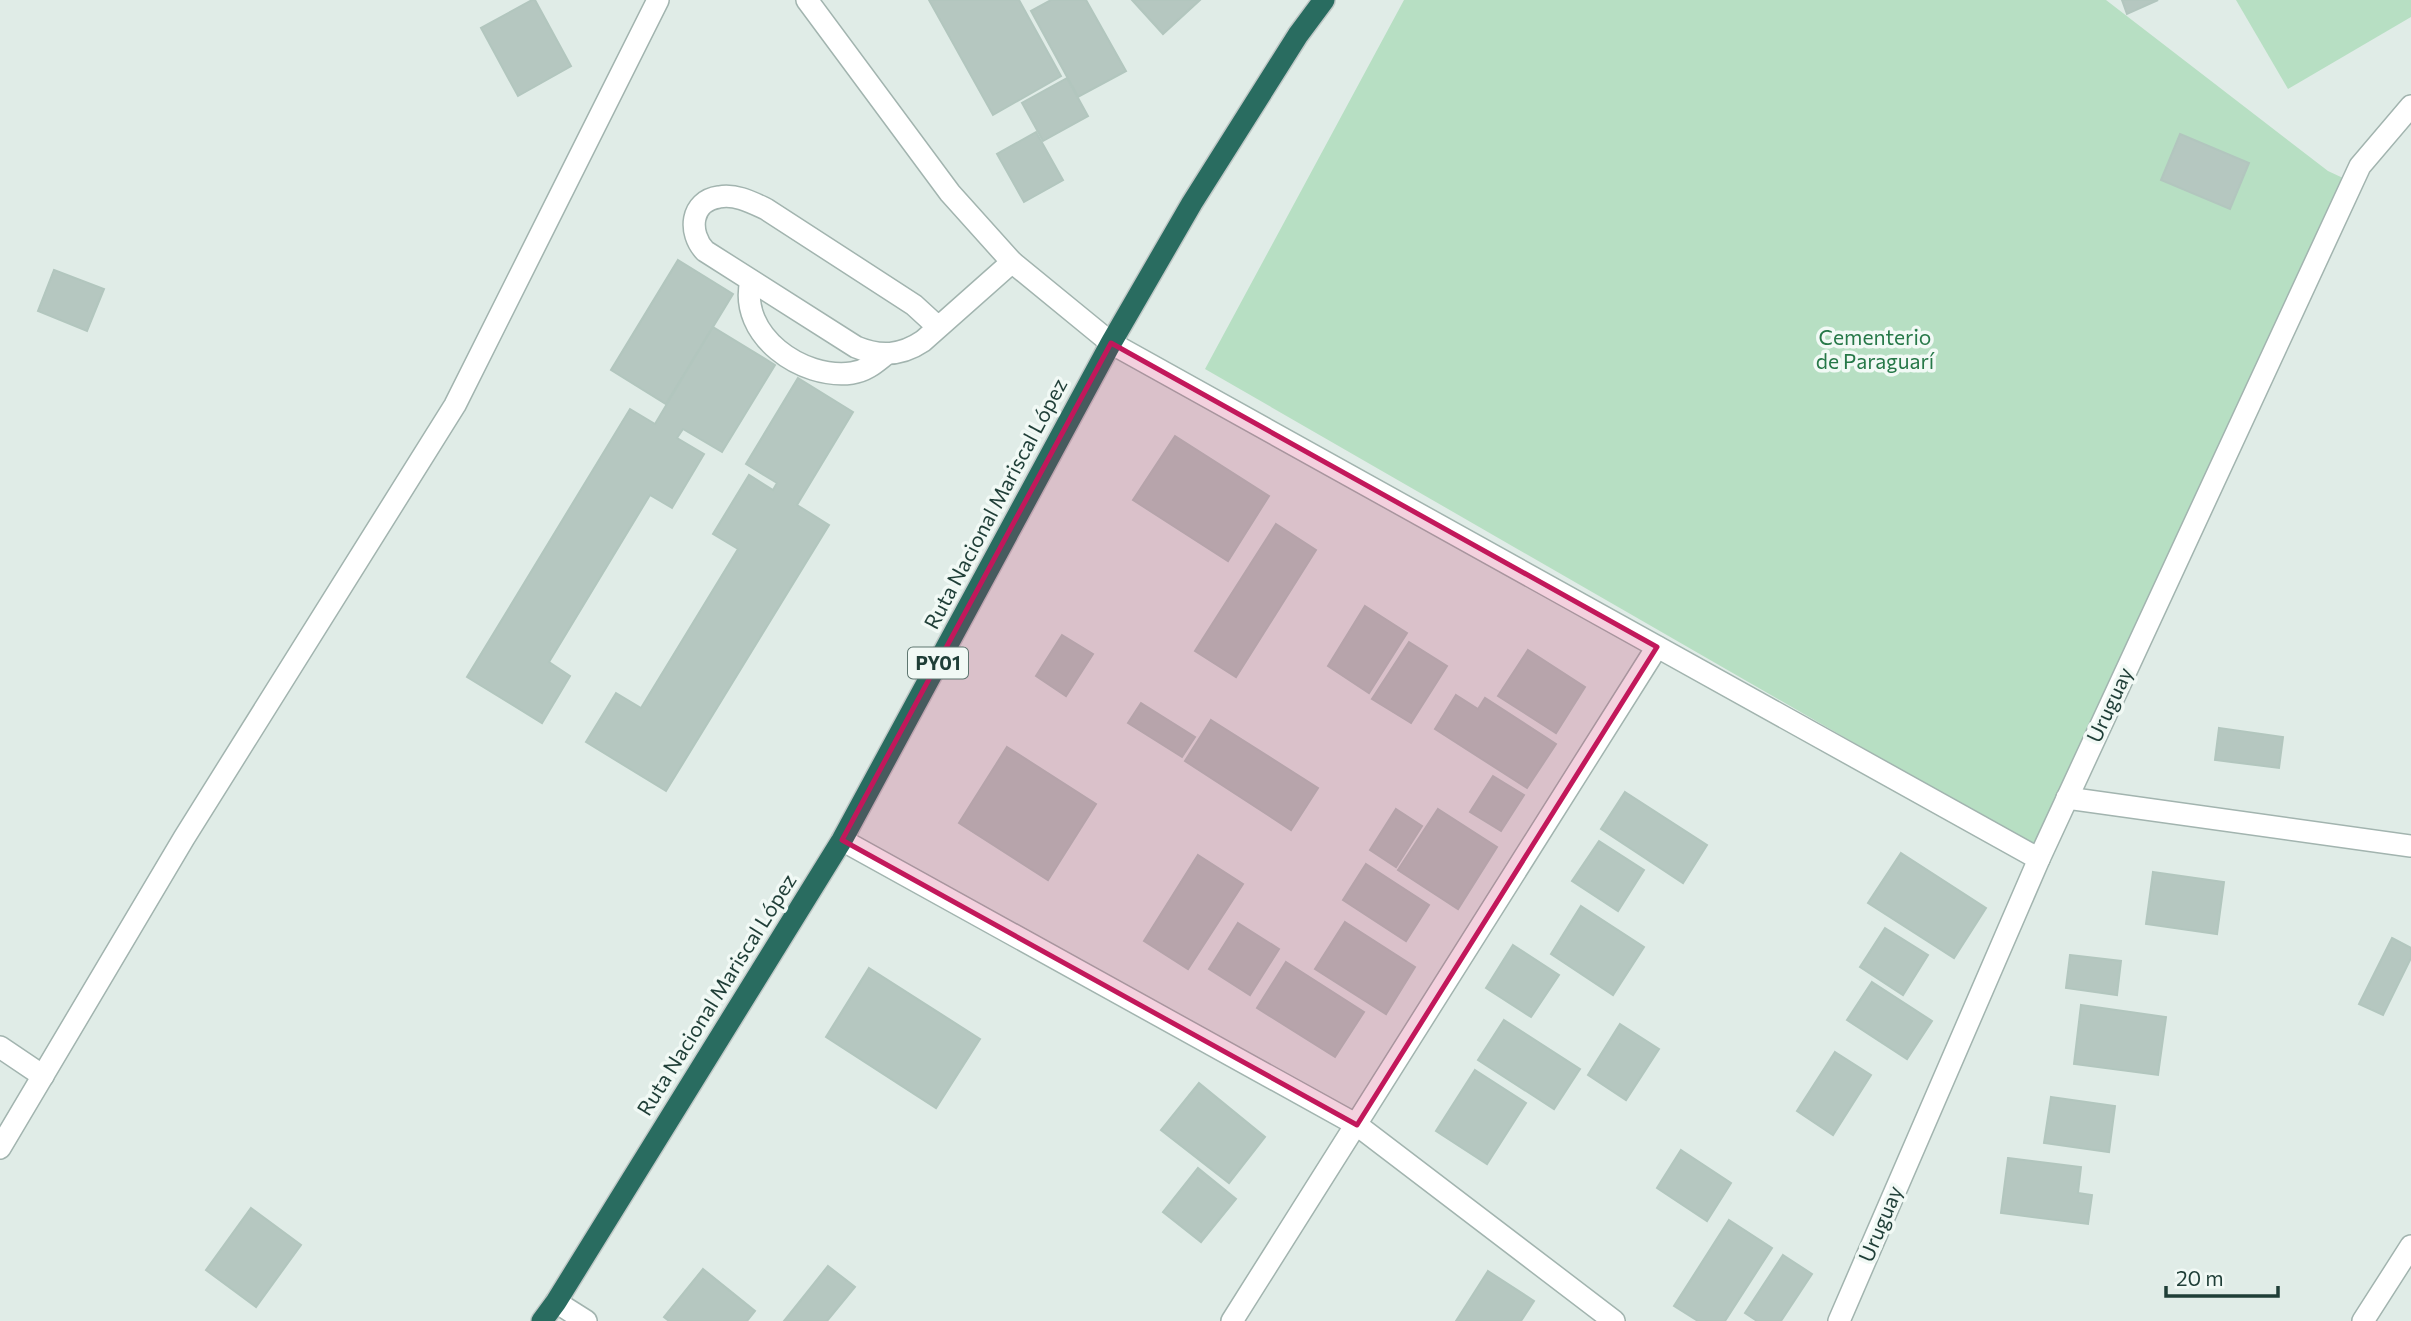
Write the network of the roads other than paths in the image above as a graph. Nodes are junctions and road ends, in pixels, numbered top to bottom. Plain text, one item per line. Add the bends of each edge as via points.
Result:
1 (658, 0) edge
2 (807, 0) edge
3 (1324, 0) edge
4 (2411, 106) edge
5 (1012, 262) junction
6 (751, 281) junction
7 (938, 327) junction
8 (1111, 343) junction
9 (885, 355) junction
10 (1657, 647) junction
11 (2067, 798) junction
12 (842, 840) junction
13 (2411, 846) edge
14 (2039, 859) junction
15 (0, 1047) edge
16 (43, 1076) junction
17 (1357, 1125) junction
18 (0, 1148) edge
19 (2411, 1246) edge
20 (556, 1302) junction
21 (542, 1321) edge
22 (586, 1321) edge
23 (1232, 1321) edge
24 (1614, 1321) edge
25 (1839, 1321) edge
26 (2363, 1321) edge

1 - 16 street via 455,405 191,826
2 - 5 street via 950,193
3 - 8 highway, Ruta Nacional Mariscal López / PY01 via 1192,203
4 - 11 street, Uruguay via 2360,166
5 - 7 street
5 - 8 street
6 - 7 street via 697,243 696,213 711,199 740,197 766,209 914,305
6 - 9 street via 856,347
6 - 9 street via 749,302 756,326 802,365 830,373 853,373
7 - 9 street via 911,349
8 - 10 street
8 - 12 highway, Ruta Nacional Mariscal López / PY01
10 - 14 street
10 - 17 street
11 - 13 street
11 - 14 street, Uruguay
12 - 17 street
12 - 20 highway, Ruta Nacional Mariscal López / PY01
14 - 25 street, Uruguay
15 - 16 street
16 - 18 street
17 - 23 street
17 - 24 street
19 - 26 street
20 - 21 highway, Ruta Nacional Mariscal López / PY01
20 - 22 street

